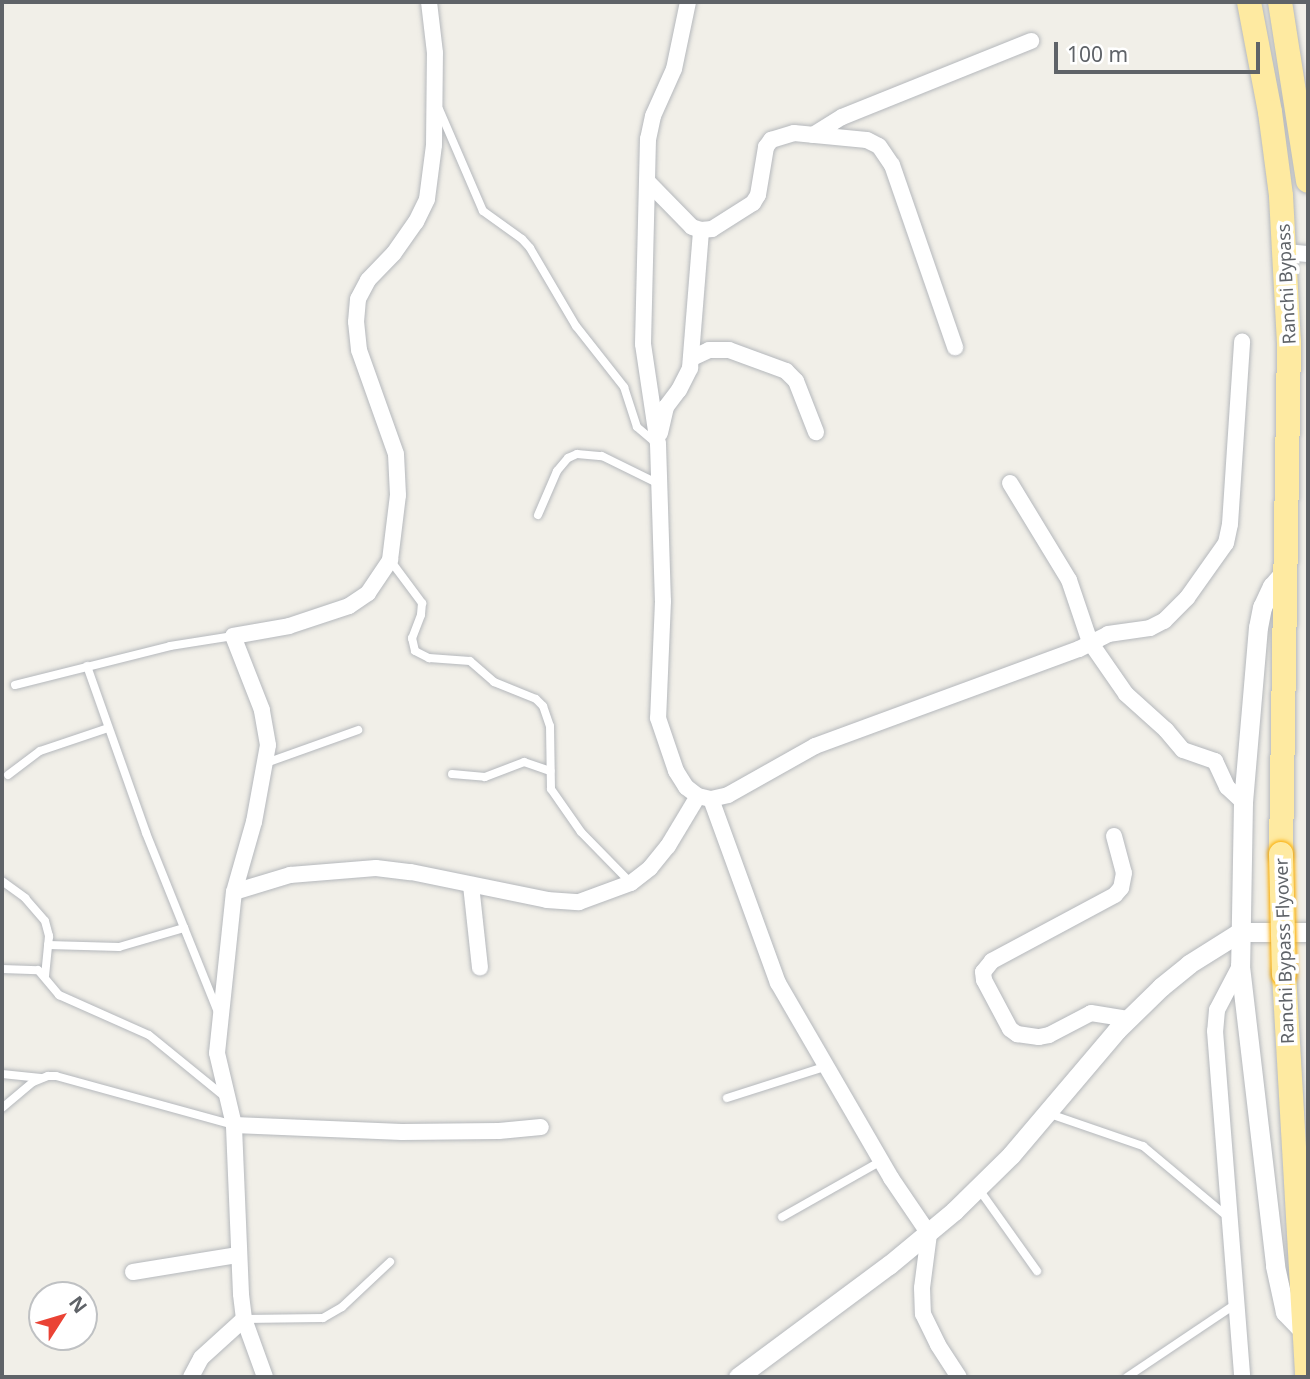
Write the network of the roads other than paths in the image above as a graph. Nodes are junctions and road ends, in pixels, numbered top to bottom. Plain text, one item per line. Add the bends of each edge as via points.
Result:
1 (429, 2) edge
2 (688, 2) edge
3 (1249, 2) edge
4 (1279, 2) edge
5 (1031, 41) dead end
6 (434, 97) junction
7 (813, 135) junction
8 (648, 181) junction
9 (1308, 181) edge
10 (701, 230) junction
11 (1297, 253) edge
12 (1241, 341) dead end
13 (955, 347) dead end
14 (692, 358) junction
15 (816, 432) dead end
16 (658, 444) junction
17 (1010, 483) dead end
18 (659, 484) junction
19 (538, 515) dead end
20 (390, 560) junction
21 (1287, 569) junction
22 (233, 636) junction
23 (1090, 642) junction
24 (87, 666) junction
25 (15, 685) dead end
26 (108, 728) junction
27 (358, 730) dead end
28 (266, 763) junction
29 (550, 771) junction
30 (452, 774) dead end
31 (8, 775) dead end
32 (704, 798) junction
33 (1243, 802) junction
34 (1114, 836) dead end
35 (2, 881) edge
36 (631, 883) junction
37 (471, 885) junction
38 (234, 892) junction
39 (184, 928) junction
40 (1240, 932) junction
41 (1308, 932) edge
42 (48, 945) junction
43 (1240, 966) junction
44 (480, 968) dead end
45 (2, 969) edge
46 (45, 976) junction
47 (220, 1017) junction
48 (1128, 1019) junction
49 (827, 1066) junction
50 (2, 1074) edge
51 (41, 1078) junction
52 (727, 1098) dead end
53 (230, 1101) junction
54 (2, 1108) edge
55 (1047, 1113) junction
56 (234, 1125) junction
57 (541, 1127) dead end
58 (881, 1161) junction
59 (978, 1188) junction
60 (782, 1217) dead end
61 (1228, 1217) junction
62 (929, 1234) junction
63 (237, 1255) junction
64 (390, 1262) dead end
65 (1037, 1271) dead end
66 (133, 1272) dead end
67 (1234, 1305) junction
68 (244, 1319) junction
69 (1305, 1333) junction
70 (191, 1377) edge
71 (265, 1377) edge
72 (738, 1377) edge
73 (959, 1377) edge
74 (1127, 1377) edge
75 (1242, 1377) edge
76 (1307, 1377) edge

1 - 6 street
2 - 8 street via 674,69 650,129
3 - 11 highway, Ranchi Bypass
4 - 9 highway
5 - 7 street via 842,117
6 - 16 lane via 483,211 530,248 576,327 624,387 637,427
6 - 20 street via 427,199 416,222 358,299 359,350 396,454 398,495
7 - 10 street via 786,133 771,139 753,203 712,229
7 - 13 street via 867,140 886,154
8 - 10 street
8 - 16 street via 643,344
10 - 14 street
11 - 21 highway, Ranchi Bypass via 1289,342
12 - 23 street via 1230,524 1222,552 1164,621
14 - 15 street via 719,349 786,371 796,381
14 - 16 street via 686,378 666,407
16 - 18 street
17 - 23 street via 1069,580
18 - 19 lane via 602,456 577,454 557,471
18 - 32 street via 663,601 658,718 676,771 686,787
20 - 22 street via 368,593 349,606 289,626
20 - 29 lane via 422,603 412,638 415,651 429,658 470,661 494,682 536,699 548,716
21 - 33 street via 1272,586 1258,627
21 - 69 highway, Ranchi Bypass Flyover, bridge via 1281,854
22 - 24 lane
22 - 28 street via 262,710
23 - 32 street via 815,746 728,795
23 - 33 street via 1131,702 1188,754 1215,761 1227,788
24 - 25 lane
24 - 26 lane
26 - 31 lane via 40,751
26 - 39 lane
27 - 28 lane
28 - 38 street
29 - 30 lane via 517,762 485,777
29 - 36 lane via 551,789 562,809
32 - 36 street via 660,858
32 - 49 street via 778,983
33 - 40 street
34 - 48 street via 1124,873 1115,895 992,961 983,972 1017,1034 1049,1035 1091,1013
35 - 42 lane via 45,921
36 - 37 street via 593,898 563,902
37 - 38 street via 376,868 290,875
37 - 44 street
38 - 47 street
39 - 42 lane via 119,947
39 - 47 lane
40 - 41 street
40 - 43 street
40 - 48 street via 1189,964
42 - 46 lane
43 - 61 street via 1215,1019
43 - 69 street via 1276,1266 1286,1312
45 - 46 lane via 31,968
46 - 53 lane via 66,999 149,1035
47 - 53 street via 217,1053
48 - 55 street
49 - 52 lane
49 - 58 street
50 - 51 lane
51 - 54 lane
51 - 56 lane via 57,1076
53 - 56 street
55 - 59 street
55 - 61 lane via 1143,1146
56 - 57 street via 402,1132
56 - 63 street
58 - 60 lane
58 - 62 street
59 - 62 street
59 - 65 lane
61 - 67 street
62 - 72 street
62 - 73 street via 923,1314
63 - 66 street
63 - 68 street
64 - 68 lane via 342,1307 323,1318
67 - 74 lane
67 - 75 street
68 - 70 street via 201,1358
68 - 71 street
69 - 76 highway

